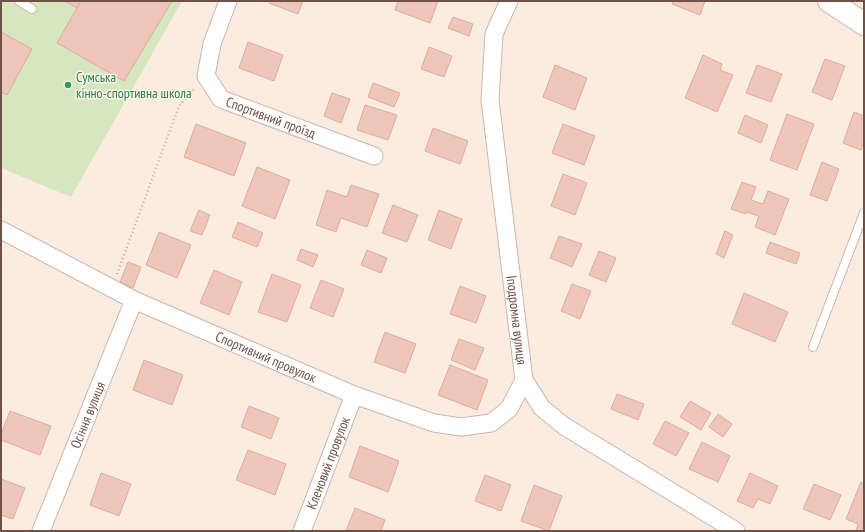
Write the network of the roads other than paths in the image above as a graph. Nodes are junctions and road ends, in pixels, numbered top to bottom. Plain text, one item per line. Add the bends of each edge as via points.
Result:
1 (19, 1) edge
2 (228, 1) edge
3 (509, 1) edge
4 (828, 1) edge
5 (32, 9) dead end
6 (864, 24) edge
7 (374, 156) dead end
8 (864, 213) edge
9 (1, 230) edge
10 (134, 300) junction
11 (813, 347) dead end
12 (524, 380) junction
13 (354, 395) junction
14 (41, 531) edge
15 (302, 531) edge
16 (736, 531) edge

1 - 5 lane
2 - 7 street, Спортивний проїзд via 212,44 206,76 221,99
3 - 12 street, Іподромна вулиця via 494,34 490,100
4 - 6 street
8 - 11 lane
9 - 10 street, Спортивний провулок
10 - 13 street, Спортивний провулок
10 - 14 street, Осіння вулиця
12 - 13 street, Спортивний провулок via 509,409 491,423 461,427 434,423
12 - 16 street, Іподромна вулиця via 542,408 564,426
13 - 15 street, Кленовий провулок

